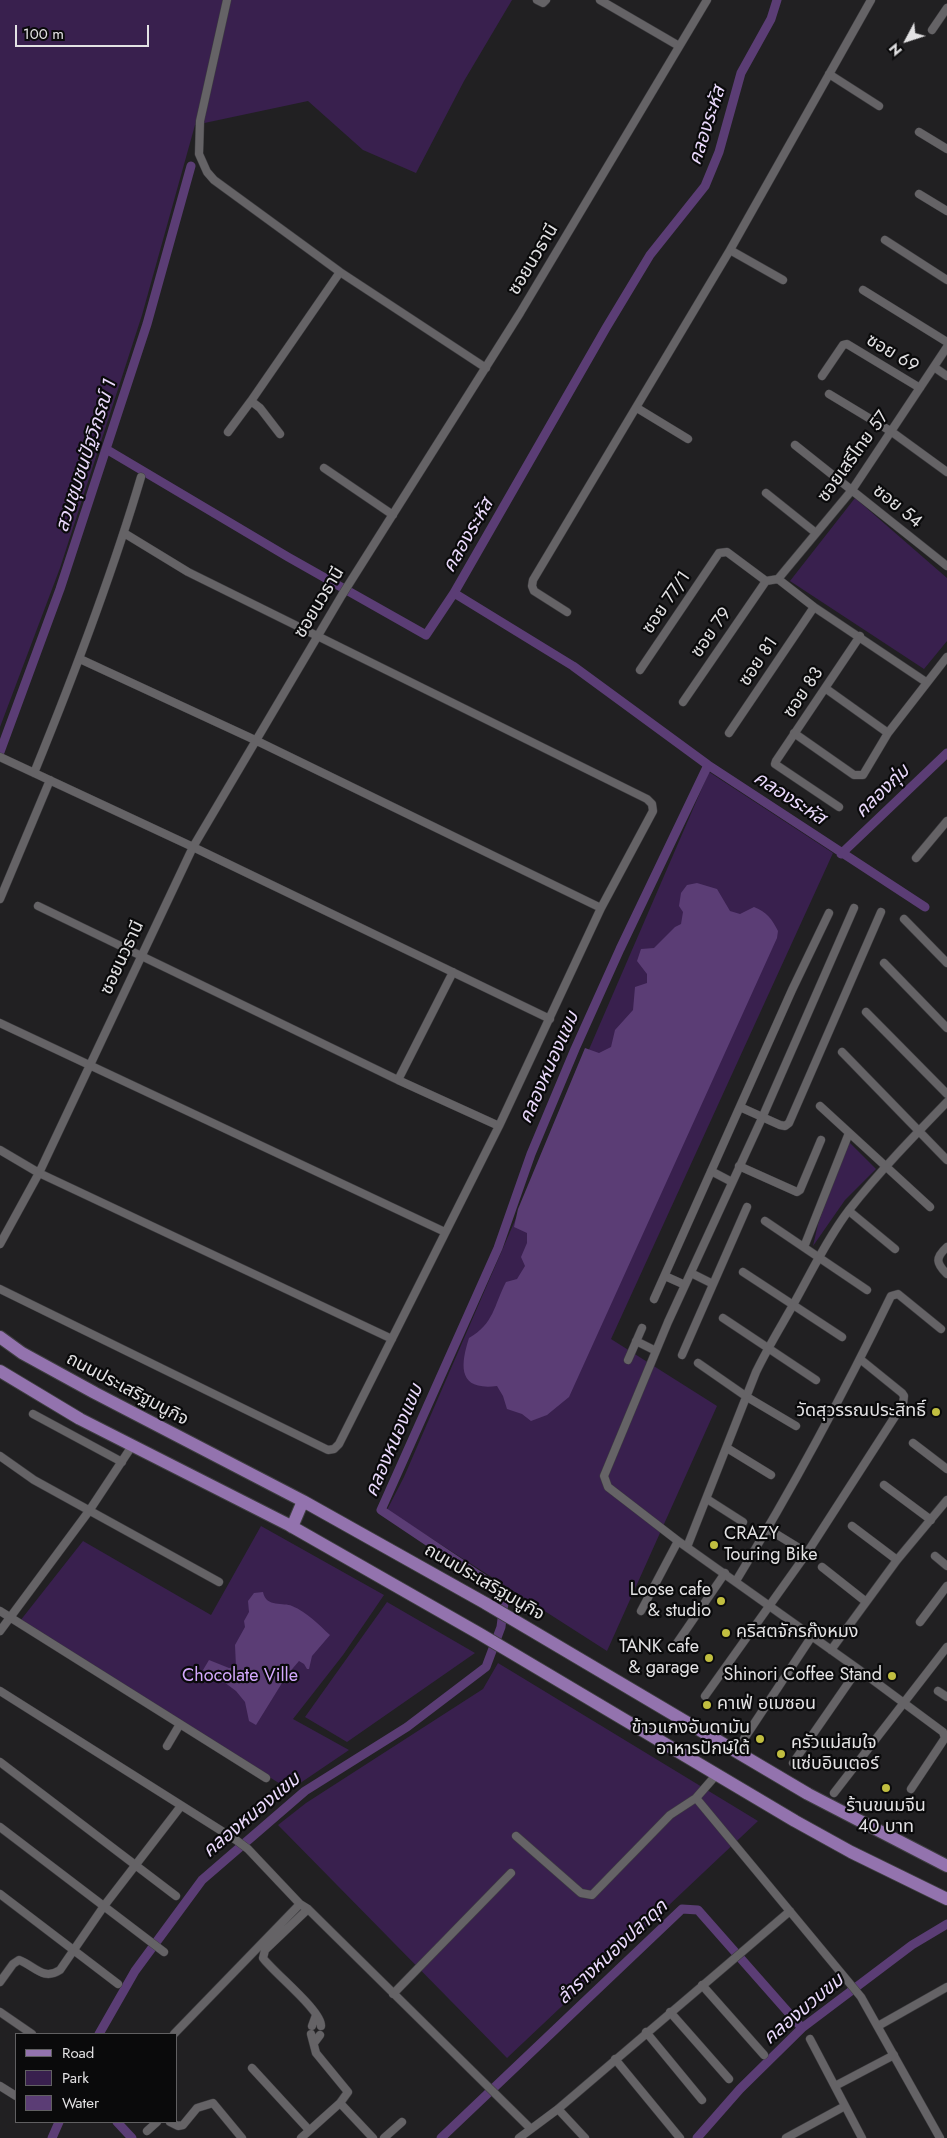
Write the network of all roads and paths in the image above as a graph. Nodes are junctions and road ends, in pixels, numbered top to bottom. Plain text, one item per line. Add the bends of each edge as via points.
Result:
1 (227, 0) edge
2 (537, 0) edge
3 (546, 0) edge
4 (600, 0) edge
5 (706, 0) edge
6 (871, 0) edge
7 (947, 8) edge
8 (944, 20) edge
9 (932, 30) dead end
10 (679, 46) junction
11 (829, 74) junction
12 (878, 106) dead end
13 (919, 132) dead end
14 (947, 149) edge
15 (919, 194) dead end
16 (947, 211) edge
17 (885, 240) dead end
18 (730, 250) junction
19 (340, 272) junction
20 (783, 280) dead end
21 (947, 280) edge
22 (863, 290) dead end
23 (947, 342) edge
24 (947, 347) edge
25 (934, 367) junction
26 (486, 368) junction
27 (822, 376) dead end
28 (947, 376) edge
29 (920, 388) junction
30 (829, 394) dead end
31 (251, 401) junction
32 (637, 408) junction
33 (228, 432) dead end
34 (892, 432) junction
35 (280, 434) dead end
36 (688, 439) dead end
37 (795, 445) dead end
38 (324, 468) dead end
39 (947, 472) edge
40 (141, 477) dead end
41 (852, 490) junction
42 (766, 493) dead end
43 (393, 515) junction
44 (124, 533) junction
45 (816, 533) junction
46 (947, 566) edge
47 (778, 579) junction
48 (766, 581) junction
49 (814, 607) junction
50 (567, 612) dead end
51 (860, 636) junction
52 (318, 638) junction
53 (947, 657) edge
54 (80, 659) junction
55 (640, 670) dead end
56 (926, 682) junction
57 (825, 688) junction
58 (683, 702) dead end
59 (729, 733) dead end
60 (794, 733) junction
61 (888, 733) junction
62 (255, 740) junction
63 (2, 758) edge
64 (34, 773) junction
65 (50, 780) junction
66 (839, 808) dead end
67 (947, 821) edge
68 (193, 847) junction
69 (916, 858) dead end
70 (0, 899) edge
71 (38, 906) dead end
72 (601, 908) junction
73 (854, 908) dead end
74 (881, 912) dead end
75 (829, 913) dead end
76 (904, 919) dead end
77 (140, 954) junction
78 (884, 963) dead end
79 (947, 963) edge
80 (453, 972) junction
81 (866, 1012) dead end
82 (550, 1019) junction
83 (0, 1023) edge
84 (947, 1028) edge
85 (842, 1052) dead end
86 (90, 1066) junction
87 (398, 1080) junction
88 (947, 1094) edge
89 (947, 1102) edge
90 (820, 1106) dead end
91 (740, 1107) junction
92 (762, 1118) junction
93 (499, 1126) junction
94 (919, 1131) junction
95 (849, 1133) junction
96 (822, 1140) dead end
97 (0, 1150) edge
98 (947, 1160) edge
99 (739, 1166) junction
100 (885, 1168) junction
101 (711, 1171) junction
102 (39, 1172) junction
103 (732, 1182) junction
104 (747, 1207) dead end
105 (930, 1207) dead end
106 (849, 1211) junction
107 (765, 1221) dead end
108 (444, 1232) junction
109 (0, 1244) edge
110 (804, 1246) junction
111 (947, 1247) edge
112 (895, 1249) dead end
113 (818, 1257) junction
114 (743, 1272) dead end
115 (691, 1273) junction
116 (947, 1274) edge
117 (665, 1276) junction
118 (713, 1284) junction
119 (685, 1286) junction
120 (0, 1289) edge
121 (867, 1290) dead end
122 (654, 1299) dead end
123 (793, 1305) junction
124 (722, 1318) dead end
125 (642, 1328) dead end
126 (941, 1329) dead end
127 (0, 1337) edge
128 (842, 1337) dead end
129 (392, 1339) junction
130 (636, 1341) junction
131 (768, 1346) junction
132 (656, 1351) junction
133 (682, 1355) dead end
134 (860, 1359) junction
135 (628, 1360) dead end
136 (698, 1362) dead end
137 (0, 1370) edge
138 (816, 1380) dead end
139 (747, 1397) junction
140 (33, 1414) dead end
141 (796, 1426) dead end
142 (913, 1443) dead end
143 (132, 1446) junction
144 (726, 1448) junction
145 (0, 1456) edge
146 (122, 1462) junction
147 (947, 1469) edge
148 (771, 1474) dead end
149 (884, 1485) dead end
150 (707, 1499) junction
151 (947, 1500) edge
152 (303, 1501) junction
153 (89, 1511) junction
154 (931, 1520) junction
155 (744, 1522) dead end
156 (852, 1526) dead end
157 (292, 1527) junction
158 (768, 1529) junction
159 (678, 1541) junction
160 (687, 1547) junction
161 (807, 1553) junction
162 (935, 1556) dead end
163 (897, 1560) junction
164 (947, 1566) edge
165 (822, 1567) dead end
166 (725, 1574) junction
167 (736, 1581) junction
168 (219, 1582) dead end
169 (947, 1586) edge
170 (865, 1601) junction
171 (771, 1606) junction
172 (0, 1611) edge
173 (642, 1611) dead end
174 (10, 1618) junction
175 (920, 1622) dead end
176 (0, 1631) edge
177 (812, 1636) junction
178 (677, 1643) dead end
179 (947, 1647) edge
180 (831, 1650) junction
181 (858, 1669) junction
182 (0, 1691) edge
183 (938, 1691) dead end
184 (705, 1696) dead end
185 (947, 1697) edge
186 (903, 1703) junction
187 (180, 1724) junction
188 (167, 1746) dead end
189 (736, 1750) junction
190 (0, 1762) edge
191 (793, 1763) dead end
192 (717, 1774) junction
193 (266, 1778) dead end
194 (911, 1789) dead end
195 (834, 1793) dead end
196 (696, 1798) junction
197 (181, 1806) junction
198 (0, 1827) edge
199 (516, 1836) dead end
200 (136, 1866) junction
201 (947, 1866) edge
202 (511, 1873) dead end
203 (0, 1894) edge
204 (176, 1896) dead end
205 (947, 1899) edge
206 (300, 1904) junction
207 (104, 1906) junction
208 (308, 1909) junction
209 (790, 1911) junction
210 (72, 1949) junction
211 (161, 1950) dead end
212 (0, 1982) edge
213 (118, 1984) dead end
214 (702, 1985) junction
215 (947, 1987) edge
216 (393, 1994) junction
217 (0, 2012) edge
218 (670, 2012) junction
219 (316, 2015) junction
220 (321, 2026) dead end
221 (878, 2026) junction
222 (646, 2032) junction
223 (31, 2033) edge
224 (175, 2033) edge
225 (320, 2035) dead end
226 (810, 2039) dead end
227 (314, 2044) junction
228 (764, 2055) dead end
229 (894, 2055) junction
230 (615, 2059) junction
231 (252, 2068) dead end
232 (729, 2079) dead end
233 (0, 2086) edge
234 (835, 2086) junction
235 (15, 2095) edge
236 (702, 2100) dead end
237 (340, 2103) junction
238 (845, 2106) junction
239 (558, 2109) junction
240 (402, 2122) dead end
241 (156, 2123) edge
242 (172, 2123) edge
243 (531, 2129) junction
244 (309, 2130) junction
245 (147, 2131) dead end
246 (242, 2138) edge
247 (302, 2138) edge
248 (373, 2138) edge
249 (384, 2138) edge
250 (519, 2138) edge
251 (585, 2138) edge
252 (680, 2138) edge
253 (786, 2138) edge
254 (862, 2138) edge
255 (940, 2138) edge

1 - 19 street via 200,121 199,154 214,180
2 - 3 street via 542,3
4 - 10 street
5 - 10 street, ซอยนวธานี
6 - 11 street
7 - 8 street
8 - 9 street
10 - 26 street, ซอยนวธานี
11 - 12 street
11 - 18 street
13 - 14 street
15 - 16 street
17 - 21 street
18 - 20 street
18 - 32 street
19 - 26 street
19 - 31 street
22 - 23 street
24 - 25 street, ซอยเสรีไทย 57
25 - 28 street
25 - 29 street, ซอยเสรีไทย 57
26 - 43 street, ซอยนวธานี
27 - 29 street, ซอย 69 via 843,345 847,344
29 - 34 street, ซอยเสรีไทย 57
30 - 34 street
31 - 33 street
31 - 35 street
32 - 36 street
32 - 50 street via 533,580 534,590
34 - 39 street
34 - 41 street, ซอยเสรีไทย 57
37 - 41 street, ซอย 54
38 - 43 street
40 - 44 street
41 - 45 street, ซอยเสรีไทย 57
41 - 46 street, ซอย 54
42 - 45 street
43 - 52 street, ซอยนวธานี
44 - 52 street via 188,572
44 - 54 street
45 - 47 street, ซอยเสรีไทย 57
47 - 48 street
47 - 49 street
48 - 55 street, ซอย 77/1 via 727,552 719,553
48 - 58 street, ซอย 79
49 - 51 street
49 - 59 street, ซอย 81
51 - 56 street
51 - 57 street, ซอย 83
52 - 62 street, ซอยนวธานี
52 - 72 street via 647,799 653,811
53 - 56 street
54 - 62 street
54 - 64 street
56 - 61 street
57 - 60 street, ซอย 83
57 - 61 street
60 - 61 street via 859,777
60 - 66 street, ซอย 83 via 776,761 777,767
62 - 68 street, ซอยนวธานี
62 - 72 street
63 - 64 street
64 - 65 street
65 - 68 street
65 - 70 street
67 - 69 street
68 - 77 street, ซอยนวธานี
68 - 80 street
71 - 77 street
72 - 82 street
73 - 92 street
74 - 92 street via 789,1123 785,1126
75 - 91 street
76 - 79 street
77 - 86 street, ซอยนวธานี
77 - 87 street
78 - 84 street
80 - 82 street
80 - 87 street
81 - 88 street
82 - 93 street
83 - 86 street
85 - 94 street
86 - 102 street, ซอยนวธานี
86 - 108 street
87 - 93 street
89 - 94 street
90 - 95 street
91 - 92 street
91 - 101 street
92 - 99 street
93 - 108 street
94 - 98 street
94 - 100 street
95 - 100 street
95 - 110 street
96 - 99 street via 797,1192
97 - 102 street
99 - 103 street
100 - 105 street
100 - 106 street
101 - 103 street
101 - 117 street
102 - 109 street, ซอยนวธานี
102 - 129 street
103 - 115 street
104 - 118 street
106 - 112 street
106 - 113 street
107 - 110 street
108 - 129 street
110 - 113 street
111 - 116 street via 937,1260
113 - 121 street
113 - 123 street
114 - 123 street
115 - 118 street
115 - 119 street
117 - 119 street
117 - 122 street
118 - 133 street
119 - 132 street
120 - 129 street via 328,1450 339,1444
123 - 128 street
123 - 131 street
124 - 131 street
125 - 130 street
126 - 134 street via 894,1294
127 - 152 main road, ถนนประเสริฐมนูกิจ via 22,1353 95,1393
130 - 132 street
130 - 135 street
131 - 138 street
131 - 139 street
132 - 159 street via 604,1476 608,1487
134 - 158 street
134 - 161 street via 905,1399
136 - 139 street
137 - 143 main road via 80,1419
139 - 141 street
139 - 144 street
140 - 146 street
142 - 147 street
143 - 146 street
143 - 157 main road
144 - 148 street
144 - 150 street
145 - 153 street via 34,1480
146 - 153 street
149 - 154 street
150 - 155 street
150 - 160 street
151 - 154 street
152 - 157 main road
152 - 189 main road, ถนนประเสริฐมนูกิจ
153 - 168 street
153 - 174 street
154 - 163 street
156 - 163 street
157 - 192 main road
158 - 161 street
158 - 167 street
159 - 160 street
159 - 173 street
160 - 166 street
161 - 171 street
162 - 164 street
163 - 170 street
165 - 170 street
166 - 167 street
166 - 178 street
167 - 171 street
169 - 175 street
170 - 180 street
171 - 177 street
171 - 184 street
172 - 174 street
174 - 176 street
174 - 187 street
177 - 180 street
177 - 189 street
179 - 186 street
180 - 181 street
181 - 186 street
181 - 191 street
182 - 197 street
183 - 185 street
186 - 194 street via 939,1729 945,1738
186 - 195 street
187 - 188 street
187 - 193 street
189 - 201 main road, ถนนประเสริฐมนูกิจ via 808,1794
190 - 200 street
192 - 196 street
192 - 205 main road via 851,1852
196 - 199 street via 670,1815 592,1894 581,1894
196 - 209 street
197 - 200 street
197 - 206 street via 236,1840
198 - 207 street
200 - 204 street
200 - 207 street
202 - 216 street
203 - 210 street
206 - 208 street
206 - 224 street
207 - 210 street
207 - 211 street
208 - 216 street
208 - 219 street via 265,1950 263,1958
209 - 214 street
209 - 221 street via 848,1979
210 - 212 street via 60,1970 53,1974 46,1975 19,1960
210 - 213 street
214 - 218 street
214 - 228 street
215 - 221 street
216 - 243 street
217 - 223 street
218 - 222 street
218 - 232 street
219 - 220 street
219 - 227 street via 312,2030
221 - 229 street
222 - 230 street
222 - 236 street
225 - 227 street
226 - 234 street
227 - 237 street via 316,2054 348,2092
229 - 234 street
229 - 255 street
230 - 239 street
230 - 252 street
231 - 244 street
233 - 235 street
234 - 238 street
237 - 244 street
237 - 248 street
238 - 253 street
238 - 254 street
239 - 243 street
239 - 251 street
240 - 249 street
241 - 245 street
242 - 246 street via 183,2125 198,2108 213,2103
243 - 250 street
244 - 247 street

